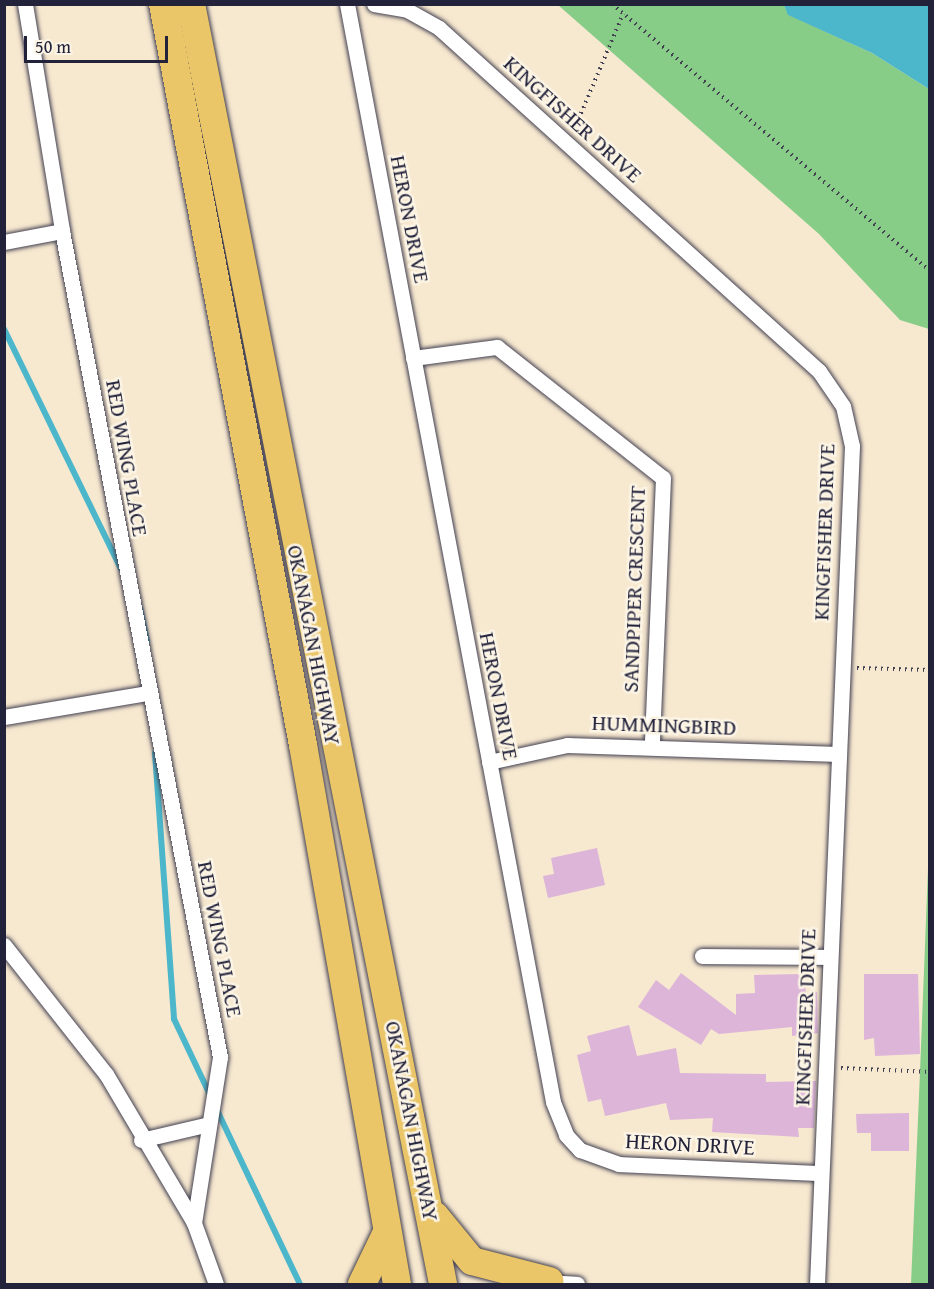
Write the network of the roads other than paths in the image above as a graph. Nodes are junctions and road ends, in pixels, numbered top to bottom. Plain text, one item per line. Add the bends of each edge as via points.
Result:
1 (25, 4) edge
2 (163, 4) edge
3 (191, 4) edge
4 (347, 4) edge
5 (374, 4) edge
6 (62, 231) junction
7 (4, 242) edge
8 (413, 358) junction
9 (148, 693) junction
10 (4, 717) edge
11 (652, 745) junction
12 (839, 754) junction
13 (489, 762) junction
14 (4, 945) edge
15 (702, 956) dead end
16 (830, 957) junction
17 (209, 1124) junction
18 (141, 1140) junction
19 (821, 1173) junction
20 (428, 1205) junction
21 (194, 1223) junction
22 (387, 1232) junction
23 (540, 1283) edge
24 (216, 1284) edge
25 (362, 1284) edge
26 (397, 1284) edge
27 (443, 1284) edge
28 (577, 1284) edge
29 (816, 1284) edge

1 - 6 street, RED WING PLACE
2 - 22 highway, OKANAGAN HIGHWAY via 303,745
3 - 20 highway, OKANAGAN HIGHWAY
4 - 8 street, HERON DRIVE
5 - 12 street, KINGFISHER DRIVE via 407,10 439,28 819,371 843,406 852,446
6 - 7 street
6 - 9 street, RED WING PLACE
8 - 11 street, SANDPIPER CRESCENT via 497,347 663,478
8 - 13 street, HERON DRIVE
9 - 10 street
9 - 17 street, RED WING PLACE via 220,1057
11 - 12 street, HUMMINGBIRD
11 - 13 street, HUMMINGBIRD via 567,745
12 - 16 street, KINGFISHER DRIVE
13 - 19 street, HERON DRIVE via 553,1102 566,1136 580,1150 619,1164
14 - 18 street via 105,1074
15 - 16 street
16 - 19 street, KINGFISHER DRIVE
17 - 18 street
17 - 21 street, RED WING PLACE
18 - 21 street
19 - 29 street, KINGFISHER DRIVE
20 - 23 highway via 451,1242 472,1261
20 - 27 highway, OKANAGAN HIGHWAY
21 - 24 street
22 - 25 highway
22 - 26 highway, OKANAGAN HIGHWAY
23 - 28 street

